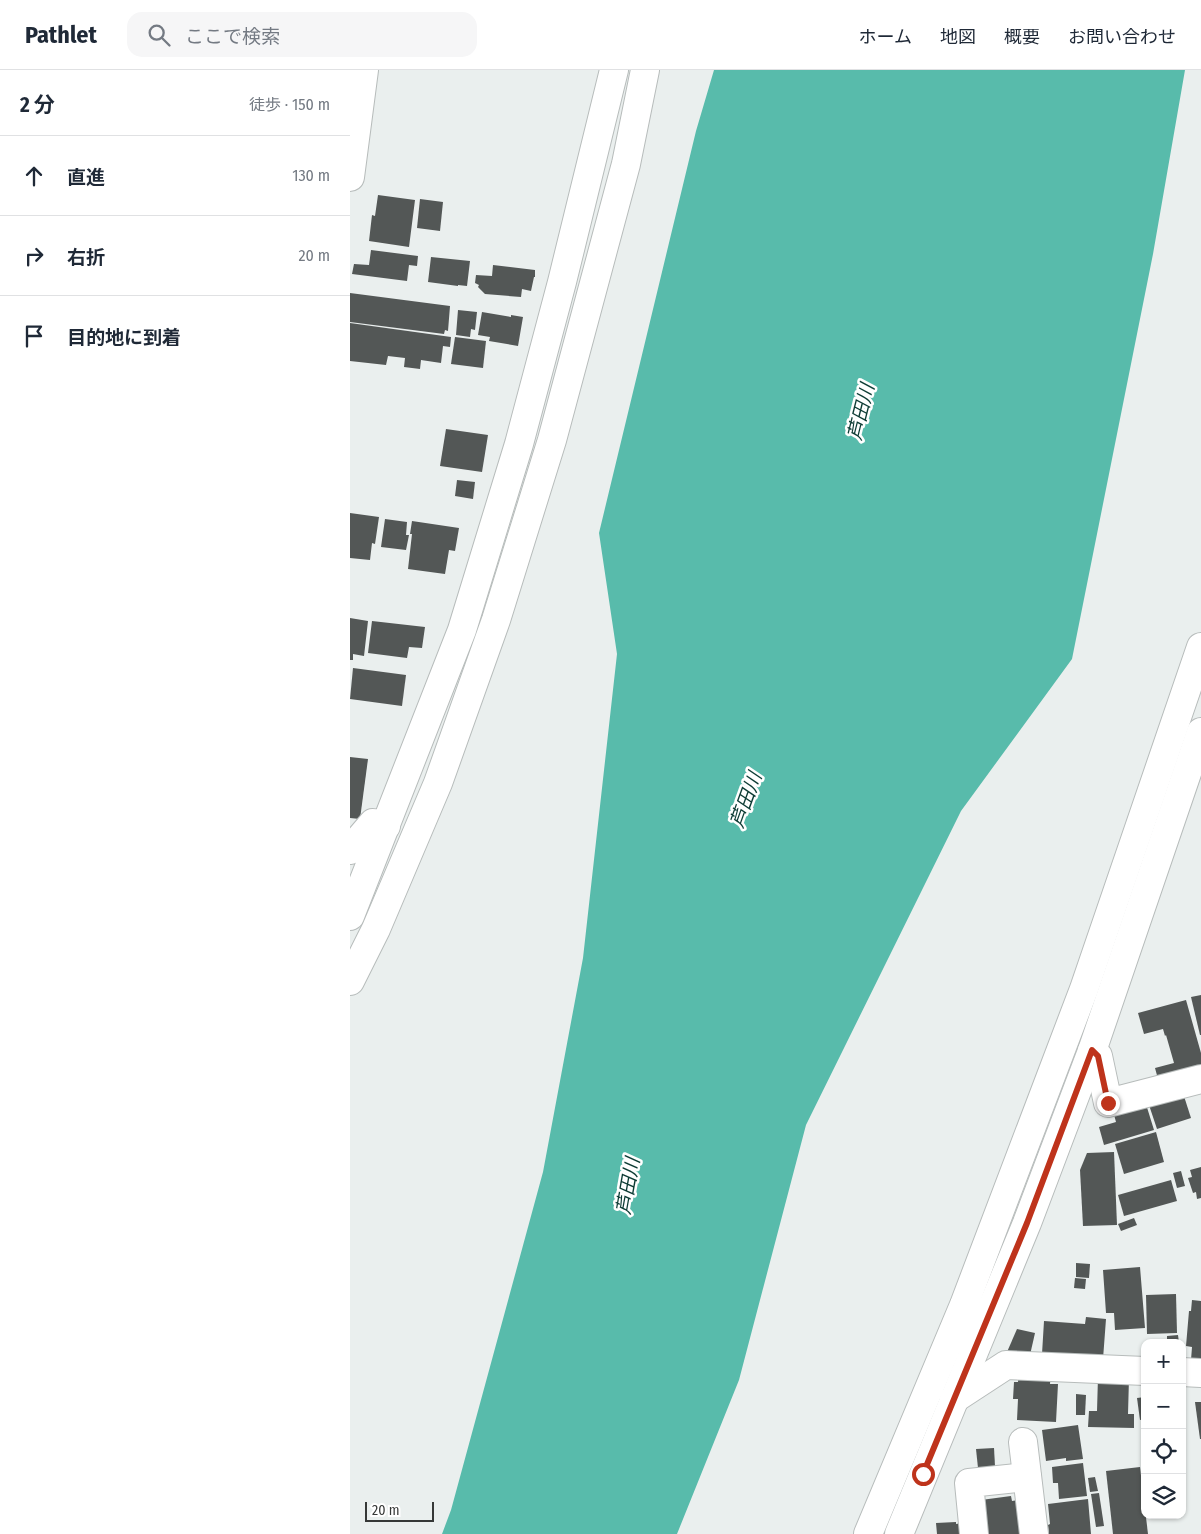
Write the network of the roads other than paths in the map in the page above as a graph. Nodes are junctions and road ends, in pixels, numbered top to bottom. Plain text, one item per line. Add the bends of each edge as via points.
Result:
1 (364, 70) edge
2 (614, 70) edge
3 (645, 70) edge
4 (350, 178) edge
5 (1201, 647) edge
6 (1201, 732) edge
7 (386, 826) junction
8 (350, 850) edge
9 (350, 916) edge
10 (350, 981) edge
11 (1092, 1050) junction
12 (1201, 1079) edge
13 (1141, 1371) edge
14 (1186, 1372) edge
15 (1201, 1373) edge
16 (954, 1399) junction
17 (1023, 1442) dead end
18 (1027, 1477) junction
19 (868, 1534) edge
20 (899, 1534) edge
21 (974, 1534) edge
22 (1034, 1534) edge

1 - 4 street
2 - 7 street via 519,444 462,630
3 - 10 street via 626,164 552,440 496,620 438,782 376,929
5 - 19 street via 1081,998 964,1306
6 - 11 street
7 - 8 street via 373,823
7 - 9 street
11 - 12 street via 1098,1056 1108,1103
11 - 16 street via 1027,1223
13 - 16 street via 1006,1366
14 - 15 street
16 - 20 street
17 - 18 street
18 - 21 street via 969,1483
18 - 22 street

